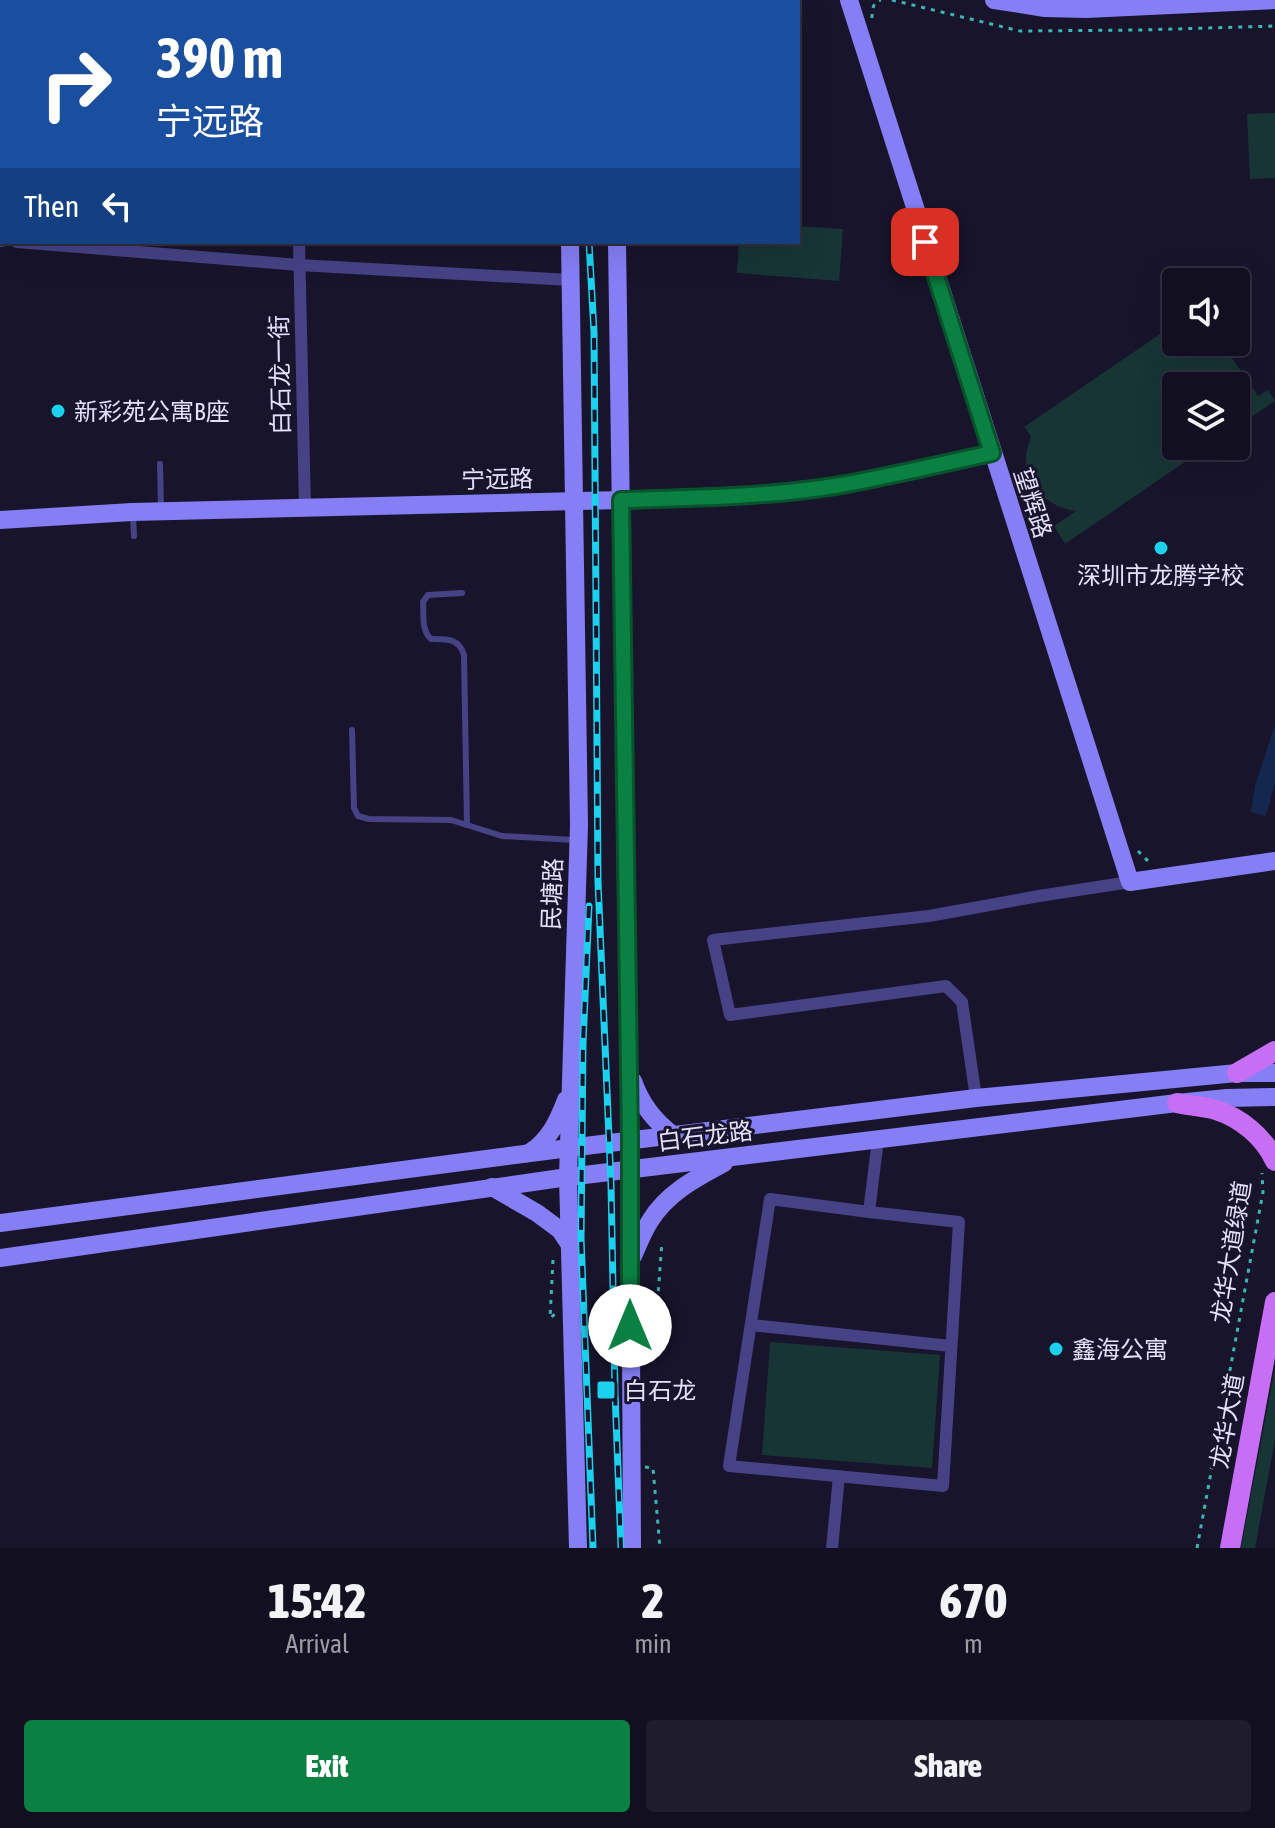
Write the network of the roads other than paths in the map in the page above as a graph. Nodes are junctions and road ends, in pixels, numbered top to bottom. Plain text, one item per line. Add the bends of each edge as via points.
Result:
1 (849, 0) edge
2 (994, 0) edge
3 (1275, 0) edge
4 (42, 244) edge
5 (299, 244) edge
6 (570, 244) edge
7 (617, 244) edge
8 (299, 265) junction
9 (571, 280) junction
10 (992, 453) junction
11 (160, 464) dead end
12 (621, 500) junction
13 (574, 501) junction
14 (305, 508) junction
15 (161, 511) junction
16 (132, 512) junction
17 (0, 520) edge
18 (134, 536) dead end
19 (462, 593) dead end
20 (352, 730) dead end
21 (467, 825) junction
22 (578, 840) junction
23 (1275, 861) edge
24 (1130, 882) junction
25 (1275, 1051) edge
26 (629, 1068) junction
27 (1237, 1073) junction
28 (1275, 1073) edge
29 (570, 1090) junction
30 (1275, 1097) edge
31 (976, 1098) junction
32 (1177, 1103) junction
33 (673, 1135) junction
34 (878, 1139) junction
35 (630, 1141) junction
36 (569, 1148) junction
37 (528, 1154) junction
38 (735, 1157) junction
39 (1267, 1161) edge
40 (629, 1170) junction
41 (568, 1177) junction
42 (492, 1187) junction
43 (869, 1212) junction
44 (0, 1223) edge
45 (570, 1245) junction
46 (0, 1258) edge
47 (630, 1262) junction
48 (1275, 1302) edge
49 (751, 1325) junction
50 (951, 1346) junction
51 (839, 1476) junction
52 (578, 1548) edge
53 (632, 1548) edge
54 (832, 1548) edge
55 (1230, 1548) edge

1 - 10 main road, 望辉路
2 - 3 main road via 1086,9
4 - 8 street
5 - 8 street, 白石龙一街
6 - 9 main road, 民塘路
7 - 12 main road
8 - 9 street
8 - 14 street, 白石龙一街
9 - 13 main road, 民塘路
10 - 12 main road, 宁远路 via 837,486
10 - 24 main road, 望辉路
11 - 15 lane
12 - 13 main road, 宁远路
12 - 26 main road
13 - 14 main road, 宁远路
13 - 22 main road, 民塘路
14 - 15 main road, 宁远路
15 - 16 main road, 宁远路
16 - 17 main road, 宁远路
16 - 18 lane
19 - 21 lane via 428,595 423,602 428,636 455,641 464,655
20 - 21 lane via 358,816
21 - 22 lane via 502,836
22 - 29 main road, 民塘路
23 - 24 main road
24 - 31 street via 929,916 713,940 730,1015 946,986 962,1002
25 - 27 main road
26 - 33 main road via 648,1112
26 - 35 main road
27 - 28 main road, 白石龙路
27 - 31 main road, 白石龙路
29 - 36 main road, 民塘路
29 - 37 main road via 557,1123
30 - 32 main road, 白石龙路
31 - 33 main road, 白石龙路
32 - 34 main road, 白石龙路
32 - 39 main road via 1215,1110 1249,1127 1271,1151
33 - 35 main road, 白石龙路
34 - 38 main road, 白石龙路
34 - 43 street
35 - 36 main road, 白石龙路
35 - 40 main road
36 - 37 main road, 白石龙路
36 - 41 main road, 民塘路
37 - 44 main road, 白石龙路
38 - 40 main road, 白石龙路
38 - 47 main road via 665,1202
40 - 41 main road, 白石龙路
40 - 47 main road
41 - 42 main road, 白石龙路
41 - 45 main road, 民塘路
42 - 45 main road via 560,1230
42 - 46 main road, 白石龙路
43 - 49 street via 770,1199
43 - 50 street via 959,1222
45 - 52 main road, 民塘路
47 - 53 main road
48 - 55 main road, 龙华大道
49 - 50 street
49 - 51 street via 729,1466
50 - 51 street via 943,1486
51 - 54 street

